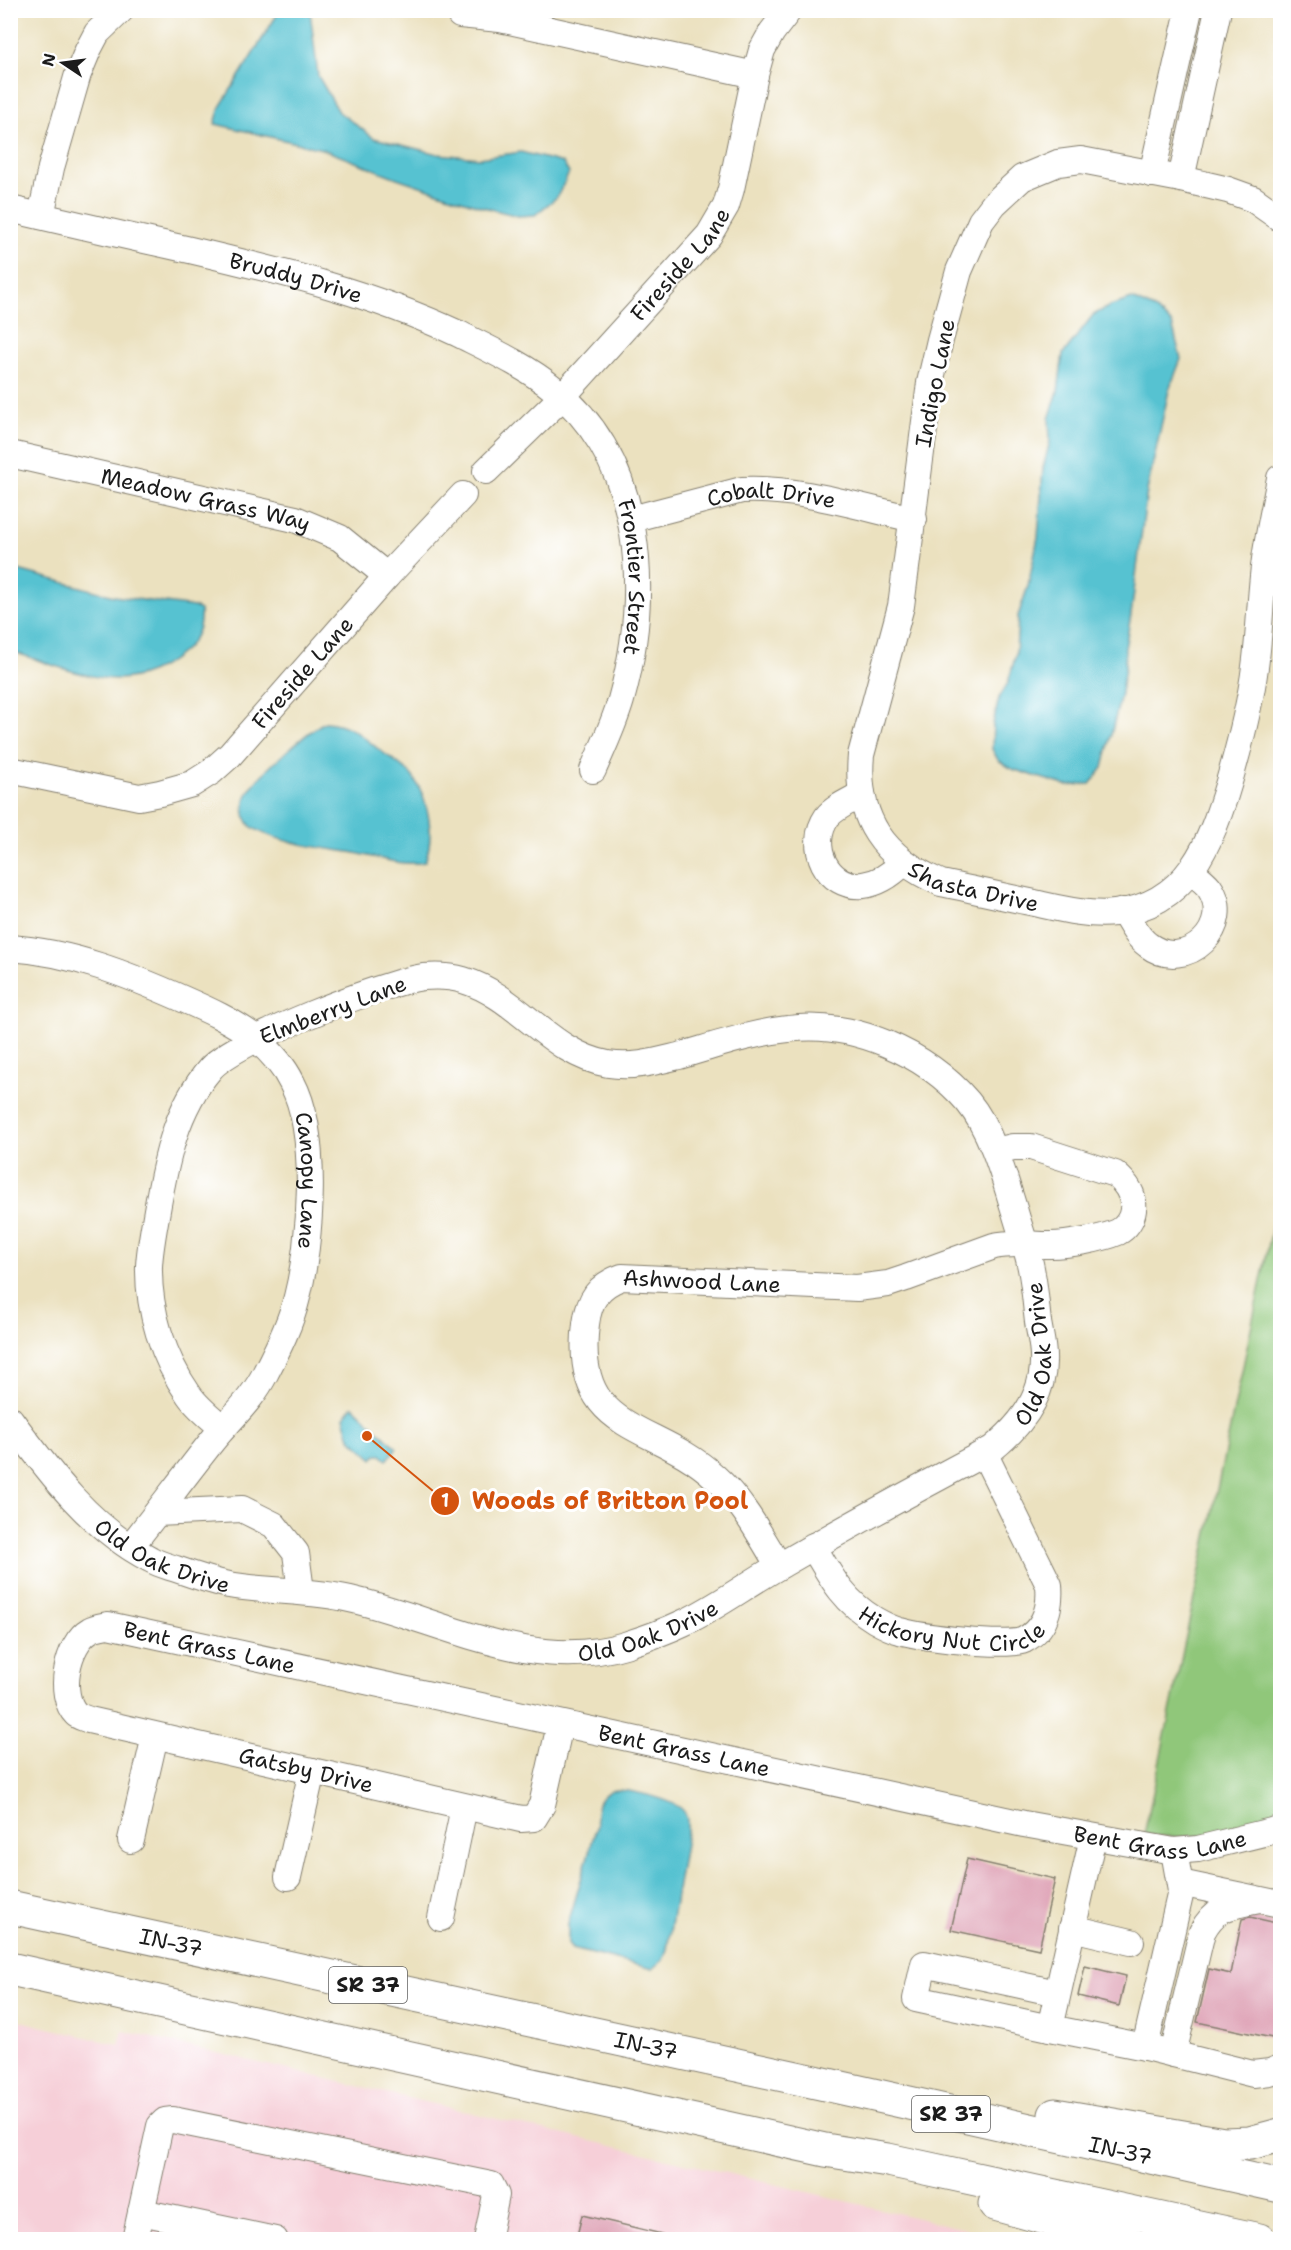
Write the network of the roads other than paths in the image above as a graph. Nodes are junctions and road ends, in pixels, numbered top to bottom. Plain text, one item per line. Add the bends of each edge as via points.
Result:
1 (121, 10) edge
2 (789, 10) edge
3 (1189, 10) edge
4 (1218, 10) edge
5 (460, 15) dead end
6 (755, 75) junction
7 (1152, 174) junction
8 (1181, 179) junction
9 (10, 209) edge
10 (41, 216) junction
11 (1280, 216) edge
12 (562, 397) junction
13 (10, 454) edge
14 (486, 471) dead end
15 (1281, 478) edge
16 (463, 495) dead end
17 (631, 519) junction
18 (914, 519) junction
19 (387, 576) junction
20 (10, 770) edge
21 (593, 770) dead end
22 (862, 794) junction
23 (903, 863) junction
24 (1191, 871) junction
25 (1123, 911) junction
26 (10, 948) edge
27 (256, 1039) junction
28 (996, 1151) junction
29 (1024, 1243) junction
30 (12, 1424) edge
31 (223, 1428) junction
32 (984, 1454) junction
33 (157, 1513) junction
34 (813, 1546) junction
35 (130, 1547) junction
36 (779, 1566) junction
37 (301, 1592) junction
38 (89, 1630) joint
39 (560, 1725) junction
40 (155, 1736) junction
41 (312, 1771) junction
42 (464, 1807) junction
43 (1281, 1829) edge
44 (1093, 1837) junction
45 (131, 1840) dead end
46 (1174, 1851) junction
47 (288, 1877) dead end
48 (1180, 1883) junction
49 (1270, 1902) edge
50 (10, 1907) edge
51 (441, 1918) dead end
52 (1072, 1928) junction
53 (1131, 1942) dead end
54 (10, 1970) edge
55 (1057, 1993) junction
56 (1050, 2028) junction
57 (1145, 2047) junction
58 (1173, 2054) junction
59 (1281, 2068) edge
60 (820, 2083) junction
61 (1281, 2135) edge
62 (825, 2150) junction
63 (1281, 2186) edge
64 (141, 2212) junction
65 (135, 2240) edge
66 (275, 2240) edge
67 (487, 2240) edge
68 (1124, 2240) edge
69 (1259, 2240) edge

1 - 10 street via 97,33 82,66 64,120
2 - 6 street, Fireside Lane via 762,50
3 - 7 street
4 - 8 street
5 - 6 street via 500,19
6 - 12 street, Fireside Lane via 731,189 719,220 691,257
7 - 8 street, Indigo Lane
7 - 18 street, Indigo Lane via 1081,160 1058,163 1022,178 981,221 959,271 930,383
8 - 11 street, Indigo Lane via 1228,190
9 - 10 street, Bruddy Drive
10 - 12 street, Bruddy Drive via 276,270 377,300 486,347
12 - 14 street, Fireside Lane
12 - 17 street, Frontier Street via 604,449 619,479
13 - 19 street, Meadow Grass Way via 295,519 340,538
15 - 24 street, Shasta Drive via 1265,559 1249,706 1216,824
16 - 19 street, Fireside Lane
17 - 18 street, Cobalt Drive via 753,489 789,492
17 - 21 street, Frontier Street via 637,577 633,643 620,703
18 - 22 street, Indigo Lane via 901,606 861,755
19 - 20 street, Fireside Lane via 230,754 192,784 139,797
22 - 23 street, Indigo Lane via 879,837
22 - 23 street, Shasta Drive via 828,816 822,828 818,848 827,870 844,883 865,885 885,878
23 - 25 street, Shasta Drive via 920,874 952,885 1080,913
24 - 25 street, Shasta Drive via 1168,892
24 - 25 street via 1212,892 1217,914 1211,932 1196,949 1183,953 1158,951 1139,936
26 - 27 street, Canopy Lane via 78,960 141,980 220,1016
27 - 28 street, Elmberry Lane via 394,984 443,976 487,990 554,1041 603,1064 642,1065 790,1028 828,1029 861,1034 911,1055 969,1104
27 - 31 street, Canopy Lane via 292,1083 303,1110 308,1141 309,1210 297,1299 286,1328 253,1395
27 - 31 street, Elmberry Lane via 212,1066 182,1112 166,1161 149,1265 150,1293 162,1341 189,1394
28 - 29 street, Old Oak Drive
28 - 29 street, Ashwood Lane via 1032,1147 1115,1174 1130,1191 1131,1218 1118,1232 1052,1245
29 - 32 street, Old Oak Drive via 1032,1270 1044,1363 1040,1386 1032,1406 1012,1432
29 - 36 street, Ashwood Lane via 994,1246 888,1284 857,1288 622,1277 601,1288 587,1313 585,1334 586,1375 596,1394 626,1424 700,1464 716,1478 747,1513
30 - 35 street, Old Oak Drive via 66,1492
31 - 33 street, Canopy Lane
32 - 34 street, Old Oak Drive
32 - 34 street, Hickory Nut Circle via 1049,1585 1048,1612 1022,1641 930,1637 883,1624 855,1606 837,1588
33 - 35 street, Canopy Lane
33 - 37 street via 242,1509 274,1525 296,1553
34 - 36 street, Old Oak Drive
35 - 37 street, Old Oak Drive via 152,1560 229,1585
36 - 37 street, Old Oak Drive via 684,1623 623,1646 588,1652 520,1648 348,1598
38 - 39 street, Bent Grass Lane via 108,1625 143,1632
38 - 40 street, Gatsby Drive via 75,1646 65,1675 69,1703 77,1715 89,1720
39 - 42 street, Gatsby Drive via 542,1805 534,1818 521,1819
39 - 44 street, Bent Grass Lane
40 - 41 street, Gatsby Drive
40 - 45 street
41 - 42 street, Gatsby Drive
41 - 47 street
42 - 51 street
43 - 46 street, Bent Grass Lane
44 - 46 street, Bent Grass Lane
44 - 52 street
46 - 48 street
48 - 49 street
48 - 57 street
49 - 58 street via 1224,1908 1209,1918 1202,1932
50 - 60 highway, IN-37 / SR 37
52 - 53 street
52 - 55 street
54 - 62 highway, SR 37
55 - 56 street
55 - 56 street via 924,1964 916,1999
56 - 57 street
57 - 58 street
58 - 59 street via 1253,2074
60 - 61 highway via 898,2088 1224,2144 1250,2143
60 - 63 highway, IN-37 / SR 37
62 - 68 highway via 876,2170
62 - 69 highway, SR 37 via 888,2160
64 - 65 street
64 - 66 street
64 - 67 street via 160,2126 173,2120 491,2185 496,2195

